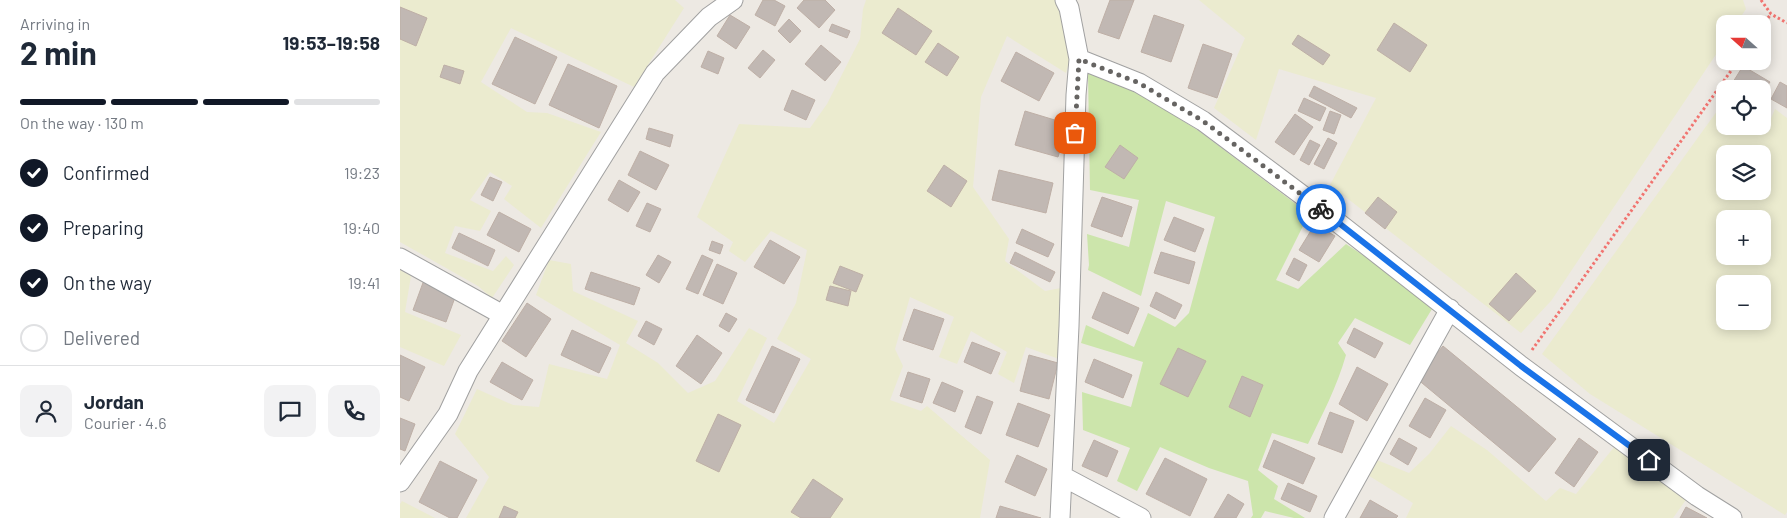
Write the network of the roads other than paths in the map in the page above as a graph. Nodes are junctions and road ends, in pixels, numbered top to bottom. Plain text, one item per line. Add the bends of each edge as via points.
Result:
1 (733, 0) edge
2 (1065, 0) edge
3 (1079, 59) junction
4 (400, 258) edge
5 (1450, 309) junction
6 (503, 315) junction
7 (1062, 476) junction
8 (400, 482) edge
9 (1060, 518) edge
10 (1141, 518) edge
11 (1334, 518) edge
12 (1732, 518) edge

1 - 6 street via 708,17 655,73
2 - 3 street
3 - 5 street via 1139,83 1203,121
3 - 7 street
4 - 6 street
5 - 11 street
5 - 12 street via 1521,366 1697,496
6 - 8 street via 468,372 448,414
7 - 9 street
7 - 10 street

